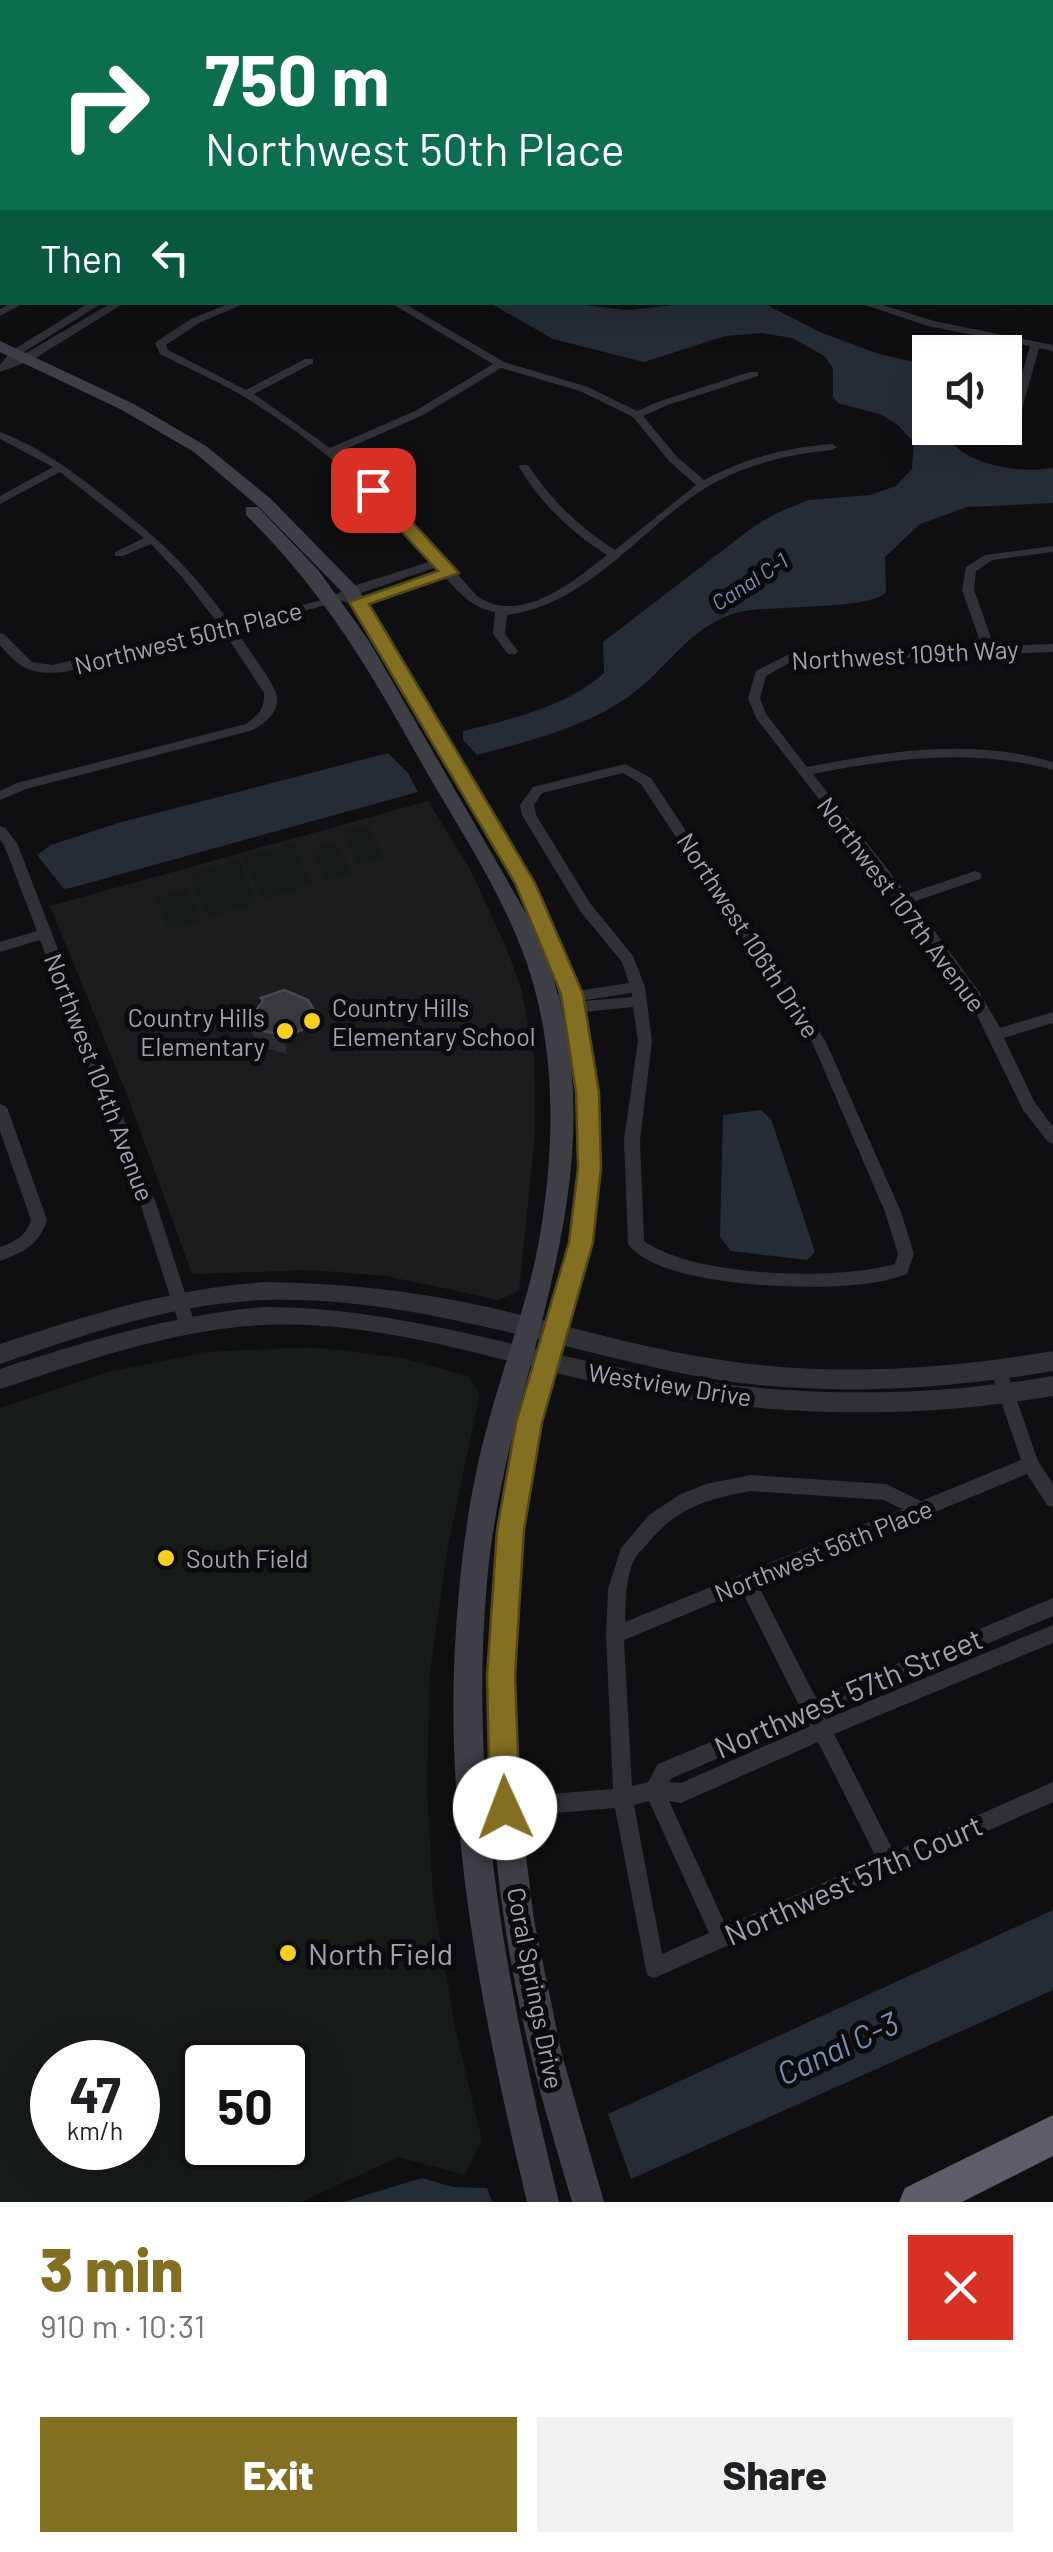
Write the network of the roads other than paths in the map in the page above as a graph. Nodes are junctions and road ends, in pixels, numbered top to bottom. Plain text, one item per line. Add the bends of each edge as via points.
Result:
1 (94, 305) edge
2 (115, 305) edge
3 (236, 305) edge
4 (399, 305) edge
5 (869, 305) edge
6 (1035, 346) junction
7 (1053, 348) edge
8 (8, 358) edge
9 (309, 362) dead end
10 (500, 364) junction
11 (754, 374) dead end
12 (1022, 392) edge
13 (246, 394) junction
14 (637, 415) junction
15 (0, 435) edge
16 (832, 447) dead end
17 (330, 452) junction
18 (61, 467) junction
19 (524, 468) dead end
20 (703, 485) junction
21 (0, 501) edge
22 (152, 539) junction
23 (1053, 549) edge
24 (119, 554) dead end
25 (615, 555) junction
26 (446, 567) junction
27 (347, 598) junction
28 (501, 610) junction
29 (230, 628) junction
30 (0, 638) edge
31 (1053, 648) edge
32 (989, 649) junction
33 (512, 651) dead end
34 (760, 674) joint
35 (1053, 766) edge
36 (804, 772) junction
37 (0, 796) edge
38 (0, 832) edge
39 (975, 876) dead end
40 (903, 900) junction
41 (45, 934) junction
42 (0, 947) edge
43 (639, 994) junction
44 (574, 1001) junction
45 (550, 1003) junction
46 (1053, 1017) edge
47 (996, 1035) junction
48 (0, 1110) edge
49 (1053, 1138) edge
50 (0, 1254) edge
51 (180, 1302) junction
52 (188, 1327) junction
53 (557, 1332) junction
54 (534, 1347) junction
55 (0, 1354) edge
56 (1053, 1361) edge
57 (1000, 1372) junction
58 (0, 1379) edge
59 (1053, 1386) edge
60 (1007, 1396) junction
61 (1031, 1464) junction
62 (1053, 1498) edge
63 (921, 1510) junction
64 (748, 1582) junction
65 (1053, 1607) edge
66 (1053, 1634) edge
67 (615, 1635) junction
68 (810, 1706) junction
69 (822, 1730) junction
70 (654, 1790) junction
71 (1053, 1792) edge
72 (622, 1798) junction
73 (505, 1808) junction
74 (471, 1810) junction
75 (890, 1864) junction
76 (721, 1937) junction
77 (1053, 2135) edge
78 (543, 2202) edge
79 (588, 2202) edge
80 (918, 2202) edge

1 - 8 street
2 - 8 street
3 - 13 street via 160,344
4 - 10 street
5 - 6 street
6 - 7 street
6 - 12 street
8 - 27 main road, Coral Springs Drive via 182,455
9 - 13 street
10 - 14 street
10 - 17 street via 419,413
11 - 14 street
13 - 17 street
14 - 20 street
15 - 18 street
16 - 20 street via 771,458
17 - 26 street
18 - 21 street
18 - 22 street
19 - 25 street via 588,539
20 - 25 street
22 - 24 street
22 - 29 street
23 - 32 street via 989,556 970,570 968,590
25 - 28 street via 533,607
26 - 27 street, Northwest 50th Place
26 - 28 street via 469,597
27 - 29 street, Northwest 50th Place
27 - 44 main road, Coral Springs Drive via 525,883
27 - 45 main road, Coral Springs Drive via 504,889
28 - 33 street via 500,634
29 - 30 street, Northwest 50th Place via 41,671 18,660
29 - 37 street via 270,693 266,716
31 - 32 street, Northwest 109th Way
32 - 34 street, Northwest 109th Way via 789,658
34 - 36 street, Northwest 107th Avenue via 754,698 760,715
35 - 36 street via 974,754 864,759
36 - 40 street, Northwest 107th Avenue
38 - 41 street, Northwest 104th Avenue
39 - 40 street
40 - 47 street, Northwest 107th Avenue
41 - 42 street
41 - 51 street, Northwest 104th Avenue
43 - 43 street, Northwest 106th Drive via 645,1041 632,1140 634,1238 641,1250 657,1260 807,1282 872,1279 901,1269 906,1254 892,1212 820,1042 646,781 625,768 538,790 528,815 628,960
43 - 44 street
44 - 45 street
44 - 53 main road, Coral Springs Drive via 588,1092 589,1168 581,1242
45 - 54 main road, Coral Springs Drive via 562,1092 561,1167
46 - 47 street
47 - 49 street, Northwest 107th Avenue via 1036,1121
48 - 50 street via 39,1220 36,1235
51 - 52 street, Northwest 104th Avenue
51 - 54 street, Westview Drive via 263,1292 358,1294
51 - 55 street, Westview Drive
52 - 54 street, Westview Drive via 265,1316 359,1320
52 - 58 street, Westview Drive
53 - 54 main road, Coral Springs Drive
53 - 57 street, Westview Drive via 733,1372
54 - 60 street, Westview Drive via 688,1390 816,1405
54 - 73 main road, Coral Springs Drive via 501,1676
54 - 74 main road, Coral Springs Drive via 502,1418 481,1524 467,1677
56 - 57 street, Westview Drive
57 - 60 street
59 - 60 street, Westview Drive
60 - 61 street
61 - 62 street
61 - 63 street, Northwest 56th Place
63 - 64 street, Northwest 56th Place
63 - 67 street via 886,1492 751,1483 684,1501 654,1521 628,1554 617,1589
64 - 67 street, Northwest 56th Place
64 - 68 street
65 - 68 street, Northwest 57th Street
66 - 69 street, Northwest 57th Street
67 - 72 street
68 - 69 street
68 - 70 street, Northwest 57th Street via 665,1770
69 - 70 street, Northwest 57th Street via 682,1793
69 - 75 street
70 - 72 street, Northwest 57th Street
70 - 76 street
71 - 75 street, Northwest 57th Court
72 - 73 street, Northwest 57th Street
72 - 76 street, Northwest 57th Court via 654,1968
73 - 74 street, Northwest 57th Street
73 - 79 main road, Coral Springs Drive via 546,2055
74 - 78 main road, Coral Springs Drive via 482,1925
75 - 76 street, Northwest 57th Court
77 - 80 highway

